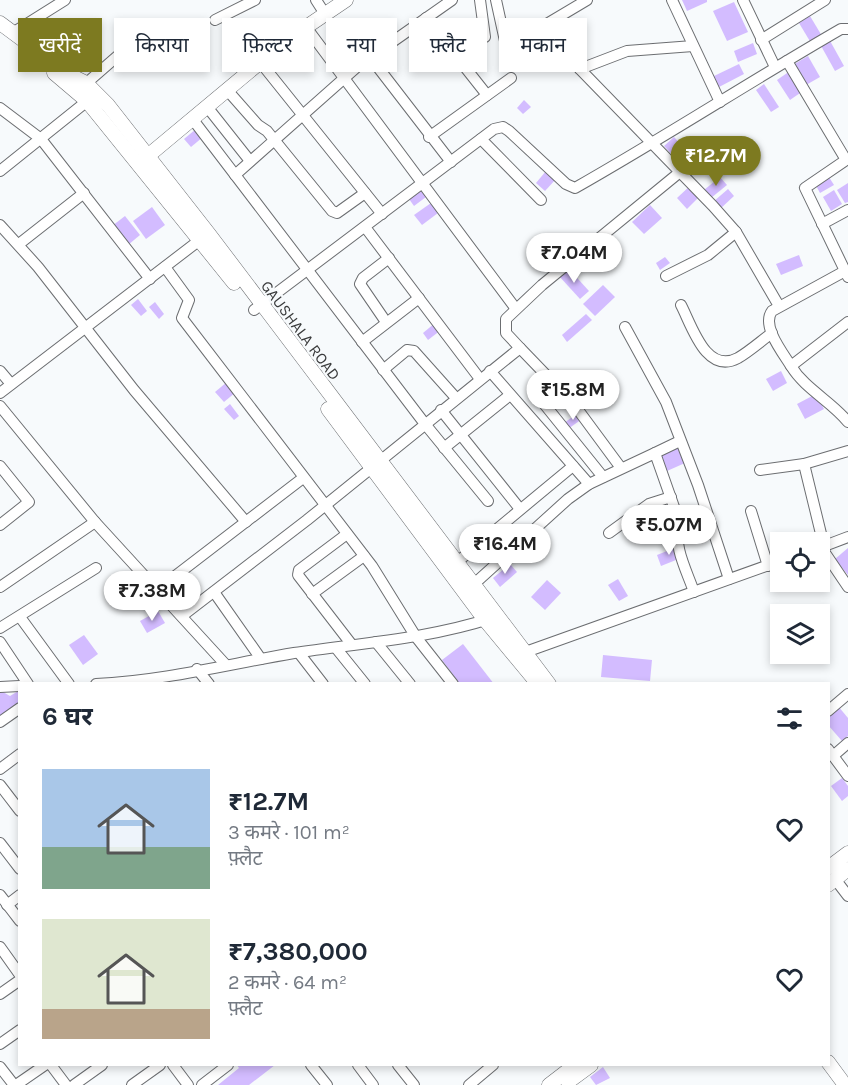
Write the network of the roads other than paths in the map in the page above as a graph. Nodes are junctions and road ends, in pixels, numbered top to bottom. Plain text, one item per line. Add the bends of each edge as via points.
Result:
1 (65, 0) edge
2 (255, 0) edge
3 (316, 0) edge
4 (346, 0) edge
5 (452, 0) edge
6 (480, 0) edge
7 (496, 0) edge
8 (587, 0) edge
9 (672, 0) edge
10 (743, 0) edge
11 (825, 0) edge
12 (325, 14) junction
13 (426, 18) edge
14 (482, 18) edge
15 (500, 18) edge
16 (557, 18) edge
17 (215, 21) dead end
18 (314, 22) edge
19 (0, 23) edge
20 (848, 29) edge
21 (7, 33) edge
22 (314, 38) edge
23 (761, 40) junction
24 (693, 46) junction
25 (787, 61) junction
26 (114, 62) edge
27 (587, 66) edge
28 (775, 67) junction
29 (251, 72) edge
30 (268, 72) edge
31 (352, 72) edge
32 (380, 72) edge
33 (469, 72) edge
34 (583, 72) edge
35 (511, 78) dead end
36 (344, 79) junction
37 (87, 92) junction
38 (228, 92) junction
39 (487, 95) junction
40 (720, 102) junction
41 (208, 108) junction
42 (3, 114) edge
43 (303, 116) junction
44 (194, 121) junction
45 (429, 137) junction
46 (41, 139) junction
47 (481, 139) junction
48 (275, 140) junction
49 (654, 144) junction
50 (143, 160) junction
51 (250, 161) junction
52 (451, 162) junction
53 (847, 162) edge
54 (0, 171) edge
55 (680, 172) junction
56 (235, 175) junction
57 (422, 184) junction
58 (84, 193) junction
59 (365, 193) junction
60 (541, 200) dead end
61 (848, 210) edge
62 (382, 214) junction
63 (822, 224) junction
64 (0, 225) edge
65 (365, 226) junction
66 (736, 232) junction
67 (204, 237) junction
68 (19, 244) junction
69 (389, 258) junction
70 (165, 267) junction
71 (307, 270) junction
72 (846, 274) edge
73 (666, 276) dead end
74 (150, 279) junction
75 (419, 298) junction
76 (681, 305) dead end
77 (779, 306) junction
78 (257, 308) junction
79 (516, 309) junction
80 (386, 322) junction
81 (848, 322) edge
82 (625, 327) dead end
83 (85, 328) junction
84 (772, 333) junction
85 (362, 342) junction
86 (520, 348) junction
87 (791, 366) junction
88 (383, 370) junction
89 (0, 371) edge
90 (490, 371) junction
91 (480, 379) junction
92 (11, 384) junction
93 (558, 387) junction
94 (0, 393) edge
95 (510, 395) junction
96 (456, 398) junction
97 (0, 406) edge
98 (441, 410) junction
99 (848, 422) edge
100 (424, 424) junction
101 (461, 435) junction
102 (680, 441) junction
103 (444, 448) junction
104 (848, 451) edge
105 (655, 453) junction
106 (375, 463) junction
107 (804, 464) junction
108 (0, 466) edge
109 (573, 466) junction
110 (621, 468) junction
111 (760, 470) dead end
112 (603, 477) junction
113 (303, 478) junction
114 (589, 484) junction
115 (671, 497) junction
116 (488, 501) dead end
117 (325, 506) junction
118 (520, 509) junction
119 (751, 511) dead end
120 (707, 514) junction
121 (95, 522) junction
122 (246, 522) junction
123 (680, 524) junction
124 (0, 525) edge
125 (818, 532) edge
126 (609, 533) dead end
127 (347, 534) junction
128 (848, 537) edge
129 (830, 544) edge
130 (364, 556) junction
131 (830, 560) edge
132 (456, 563) junction
133 (768, 566) joint
134 (96, 568) dead end
135 (729, 579) junction
136 (473, 585) junction
137 (0, 587) edge
138 (848, 587) edge
139 (157, 590) junction
140 (214, 592) junction
141 (694, 592) junction
142 (312, 594) junction
143 (182, 616) junction
144 (20, 617) junction
145 (491, 618) junction
146 (0, 628) edge
147 (416, 637) junction
148 (0, 642) edge
149 (376, 642) junction
150 (352, 645) junction
151 (336, 648) junction
152 (299, 653) junction
153 (520, 654) junction
154 (261, 659) junction
155 (225, 664) junction
156 (197, 669) junction
157 (163, 681) edge
158 (27, 682) edge
159 (68, 682) edge
160 (146, 682) edge
161 (207, 682) edge
162 (321, 682) edge
163 (363, 682) edge
164 (408, 682) edge
165 (451, 682) edge
166 (537, 682) edge
167 (547, 682) edge
168 (18, 686) edge
169 (0, 687) edge
170 (848, 694) edge
171 (18, 709) edge
172 (830, 709) edge
173 (0, 722) edge
174 (848, 743) edge
175 (830, 753) edge
176 (18, 756) edge
177 (0, 769) edge
178 (848, 776) edge
179 (0, 785) edge
180 (18, 808) edge
181 (0, 843) edge
182 (848, 853) edge
183 (18, 866) edge
184 (848, 869) edge
185 (830, 878) edge
186 (0, 895) edge
187 (18, 897) edge
188 (848, 897) edge
189 (7, 905) junction
190 (18, 919) edge
191 (0, 947) edge
192 (18, 972) edge
193 (18, 981) edge
194 (0, 994) edge
195 (18, 1031) edge
196 (0, 1044) edge
197 (830, 1065) edge
198 (44, 1066) edge
199 (52, 1066) edge
200 (101, 1066) edge
201 (159, 1066) edge
202 (175, 1066) edge
203 (227, 1066) edge
204 (311, 1066) edge
205 (359, 1066) edge
206 (399, 1066) edge
207 (492, 1066) edge
208 (589, 1066) edge
209 (0, 1067) edge
210 (576, 1074) edge
211 (186, 1084) edge
212 (15, 1085) edge
213 (66, 1085) edge
214 (74, 1085) edge
215 (132, 1085) edge
216 (201, 1085) edge
217 (326, 1085) edge
218 (373, 1085) edge
219 (414, 1085) edge
220 (469, 1085) edge
221 (549, 1085) edge
222 (564, 1085) edge
223 (845, 1085) edge

1 - 21 street
2 - 17 street
3 - 12 street
4 - 12 street
5 - 13 street
6 - 14 street
7 - 15 street
8 - 16 street
9 - 24 street
10 - 23 street
11 - 23 street
12 - 18 street
19 - 21 street, GAUSHALA ROAD
20 - 25 street via 841,29
21 - 37 street, GAUSHALA ROAD via 70,75
22 - 36 street
23 - 28 street
24 - 27 street via 627,51
24 - 40 street
25 - 28 street
25 - 53 street
26 - 37 street
28 - 40 street
29 - 38 street
30 - 43 street
31 - 36 street
32 - 45 street
33 - 39 street
34 - 49 street
35 - 39 street
36 - 43 street
36 - 57 street
37 - 46 street
37 - 50 street, GAUSHALA ROAD
38 - 41 street
38 - 48 street
39 - 45 street
40 - 49 street
41 - 44 street
41 - 51 street
42 - 46 street
43 - 48 street
43 - 59 street
44 - 50 street
44 - 56 street
45 - 52 street
46 - 54 street
46 - 58 street
47 - 49 street via 503,127 571,188
47 - 52 street
47 - 60 street
48 - 51 street
48 - 59 street via 334,213
49 - 55 street
50 - 67 street, GAUSHALA ROAD
51 - 56 street
52 - 57 street
53 - 63 street via 806,188
55 - 66 street
55 - 79 street
56 - 71 street
57 - 62 street
57 - 79 street
58 - 68 street
58 - 74 street
59 - 62 street
61 - 63 street
62 - 65 street
63 - 72 street
64 - 68 street
65 - 69 street
65 - 71 street
66 - 73 street via 708,255
66 - 77 street
67 - 70 street
67 - 78 street, GAUSHALA ROAD
68 - 83 street
69 - 75 street
69 - 80 street via 360,284
70 - 74 street
70 - 113 street via 189,300 182,318
71 - 78 street
71 - 85 street
72 - 77 street
74 - 83 street
75 - 80 street
75 - 91 street
76 - 84 street via 701,345 716,360 738,358
77 - 84 street via 769,314
78 - 106 street, GAUSHALA ROAD
79 - 86 street via 504,326
80 - 85 street
81 - 87 street
82 - 102 street via 666,402
83 - 92 street
83 - 122 street
84 - 87 street
85 - 88 street
86 - 90 street
86 - 93 street
87 - 99 street via 799,379
88 - 96 street via 411,349
88 - 100 street
89 - 92 street
90 - 91 street
90 - 95 street
91 - 96 street
92 - 94 street
93 - 110 street
93 - 112 street via 546,398 545,405
95 - 101 street
95 - 109 street
96 - 98 street
97 - 121 street
98 - 100 street
98 - 101 street
100 - 103 street
100 - 106 street
101 - 103 street
101 - 118 street
102 - 105 street
102 - 120 street
103 - 116 street
104 - 107 street
105 - 110 street
105 - 115 street
106 - 117 street
106 - 132 street, GAUSHALA ROAD
106 - 145 street, GAUSHALA ROAD
107 - 111 street
107 - 125 street
108 - 124 street via 29,502
109 - 114 street
109 - 118 street
110 - 112 street
112 - 114 street
113 - 117 street
113 - 122 street
114 - 136 street
115 - 123 street
115 - 126 street via 649,504
117 - 127 street
117 - 140 street
118 - 132 street
119 - 133 street
120 - 123 street
120 - 135 street
121 - 137 street
121 - 139 street
122 - 139 street
123 - 141 street via 678,544
127 - 130 street
127 - 142 street via 299,570 298,575
128 - 129 street
130 - 142 street
130 - 147 street
131 - 138 street
132 - 136 street, GAUSHALA ROAD
133 - 135 street
134 - 144 street
135 - 141 street
136 - 145 street, GAUSHALA ROAD
139 - 143 street
140 - 143 street
140 - 154 street
141 - 153 street
142 - 150 street
143 - 155 street
144 - 146 street
144 - 159 street
145 - 147 street
145 - 153 street, GAUSHALA ROAD
147 - 149 street
147 - 165 street
148 - 158 street
149 - 150 street
149 - 164 street
150 - 151 street
151 - 152 street
151 - 163 street
152 - 154 street
152 - 162 street
153 - 166 street, GAUSHALA ROAD
153 - 167 street, GAUSHALA ROAD
154 - 155 street
155 - 156 street
156 - 157 street
156 - 161 street
157 - 160 street
168 - 169 street
170 - 172 street
171 - 173 street
174 - 175 street
175 - 178 street
176 - 177 street
179 - 180 street
181 - 183 street
182 - 185 street
184 - 185 street
185 - 188 street
186 - 189 street
187 - 189 street
189 - 190 street
191 - 192 street
193 - 194 street
195 - 196 street
197 - 223 street
198 - 212 street
199 - 213 street
200 - 214 street
201 - 215 street
202 - 211 street
203 - 216 street
204 - 217 street
205 - 218 street
206 - 219 street
207 - 220 street
208 - 210 street
209 - 212 street
210 - 221 street
210 - 222 street

